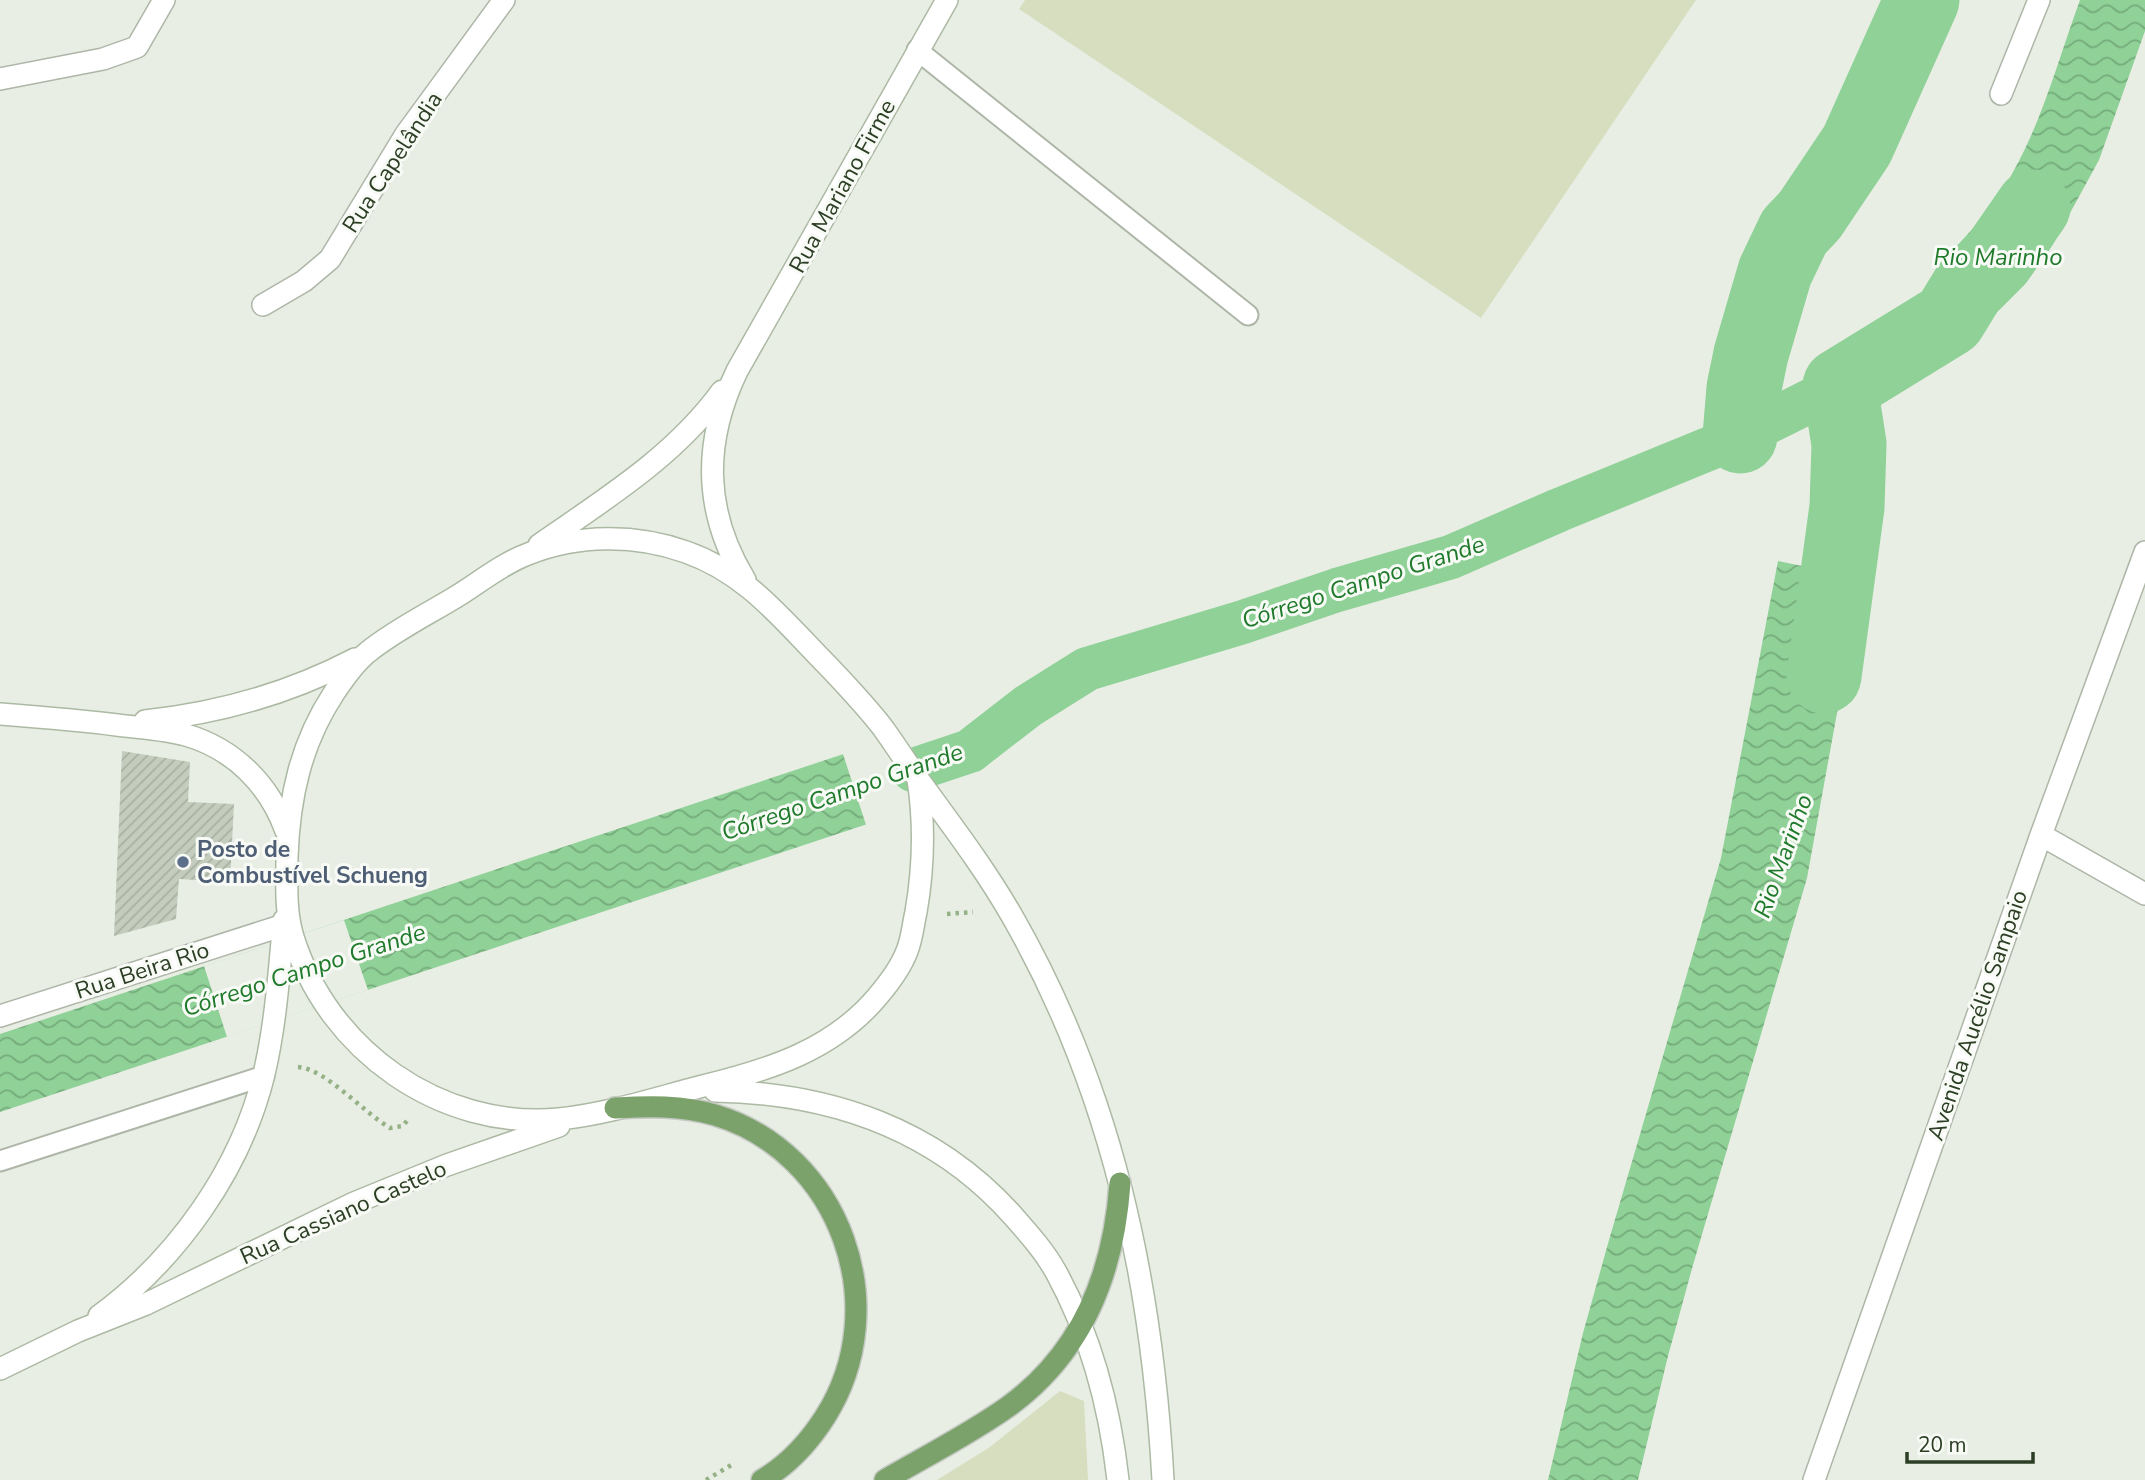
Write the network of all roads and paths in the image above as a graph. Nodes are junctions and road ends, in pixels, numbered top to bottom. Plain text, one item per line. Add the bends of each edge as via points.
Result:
1 (164, 0) edge
2 (504, 0) edge
3 (947, 0) edge
4 (2039, 0) edge
5 (917, 50) junction
6 (0, 79) edge
7 (2001, 94) dead end
8 (263, 305) dead end
9 (1248, 315) dead end
10 (737, 371) junction
11 (2145, 552) edge
12 (523, 556) junction
13 (748, 584) junction
14 (366, 653) junction
15 (0, 714) edge
16 (79, 721) junction
17 (933, 815) junction
18 (2041, 835) junction
19 (288, 836) junction
20 (2145, 894) edge
21 (1001, 898) junction
22 (915, 915) junction
23 (287, 926) junction
24 (0, 1016) edge
25 (264, 1076) junction
26 (685, 1091) junction
27 (429, 1095) junction
28 (615, 1108) junction
29 (0, 1161) edge
30 (1120, 1183) junction
31 (1080, 1326) junction
32 (78, 1331) junction
33 (0, 1368) edge
34 (736, 1462) dead end
35 (706, 1480) edge
36 (762, 1480) edge
37 (885, 1480) edge
38 (1118, 1480) edge
39 (1163, 1480) edge
40 (1814, 1480) edge

1 - 6 main road via 137,47 103,59
2 - 8 main road, Rua Capelândia via 406,134 330,259
3 - 5 main road, Rua Mariano Firme
4 - 7 main road
5 - 9 lane
5 - 10 main road, Rua Mariano Firme
10 - 12 main road via 667,452
10 - 13 main road via 717,423 711,478 722,534
11 - 18 main road, Avenida Aucélio Sampaio
12 - 13 main road via 584,540 616,538 683,551
12 - 14 main road
13 - 17 main road via 881,725 918,779
14 - 16 main road via 286,691 236,706 132,722
14 - 19 main road, Rua Cassiano Castelo via 320,715 304,750
15 - 16 main road
16 - 19 main road via 185,734 211,744 254,775 280,814
17 - 21 main road
17 - 22 main road
18 - 20 main road
18 - 40 main road, Avenida Aucélio Sampaio
19 - 23 main road, Rua Cassiano Castelo
21 - 22 path via 969,914
21 - 30 main road via 1045,978 1080,1059
22 - 26 main road via 908,949 892,978 847,1026 821,1045 757,1073
23 - 24 main road, Rua Beira Rio
23 - 25 main road, Rua Cassiano Castelo
23 - 27 main road via 324,1004 349,1036 377,1062
25 - 27 path via 293,1068 311,1069 390,1128 403,1126
25 - 29 lane
25 - 32 main road, Rua Cassiano Castelo via 235,1152 194,1221 141,1281
26 - 28 main road
26 - 31 main road via 777,1094 819,1101 899,1130 936,1150 971,1175 1031,1236 1055,1271
27 - 28 main road via 516,1119 554,1119
28 - 32 main road, Rua Cassiano Castelo via 458,1160 354,1203 146,1304
28 - 36 main road via 653,1105 716,1115 773,1144 818,1189 847,1246 857,1309 847,1373 817,1430 796,1454
30 - 31 main road via 1111,1254
30 - 39 main road via 1147,1309
31 - 37 main road via 1039,1379 1010,1405
31 - 38 main road via 1106,1403
32 - 33 main road, Rua Cassiano Castelo
34 - 35 path

